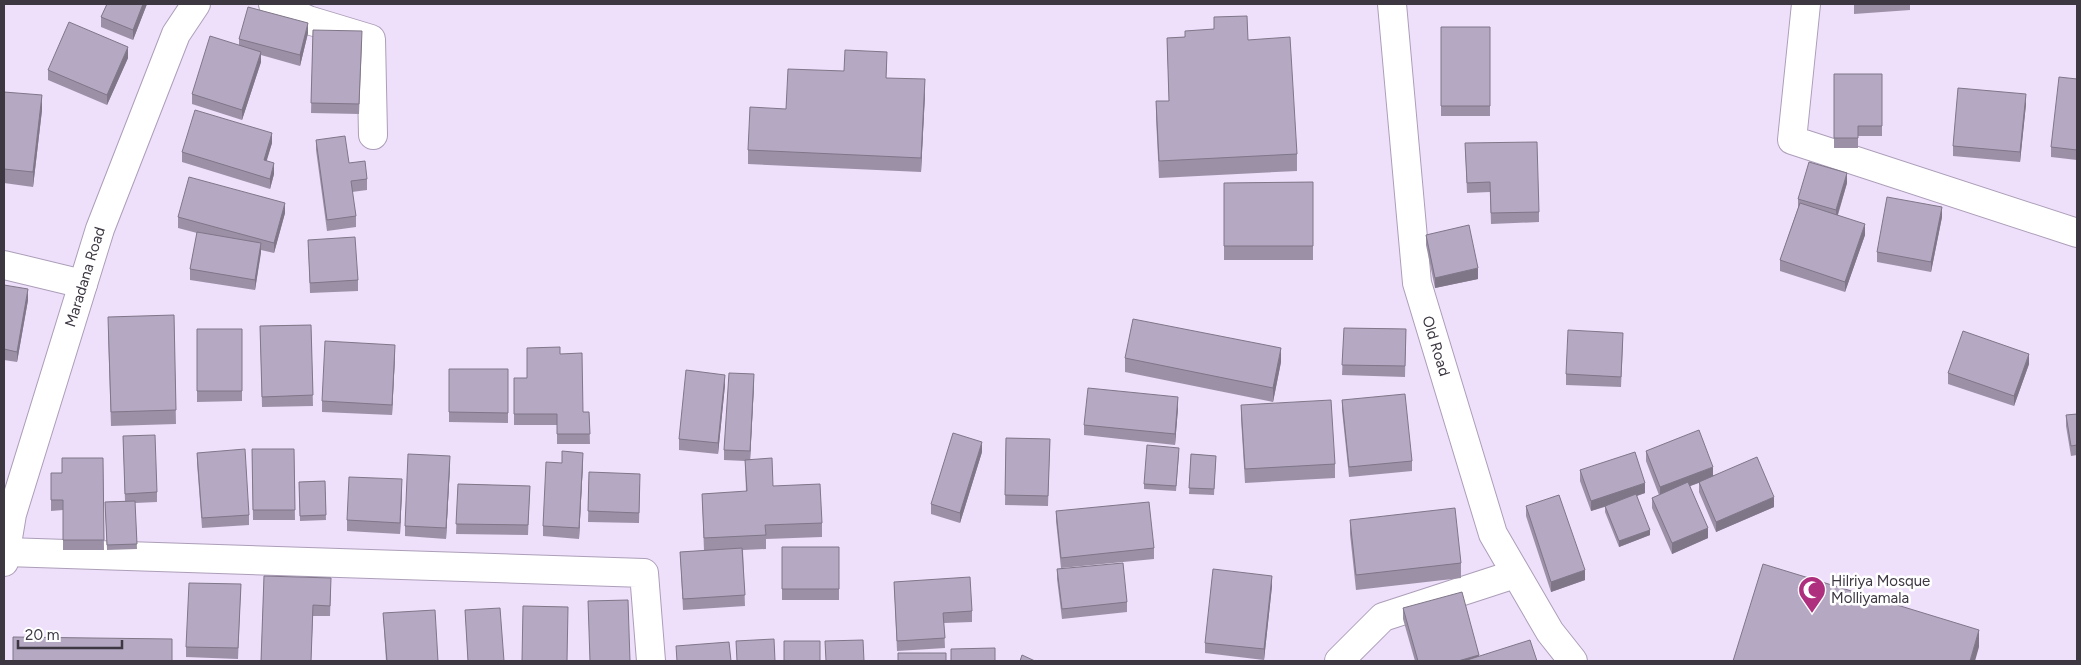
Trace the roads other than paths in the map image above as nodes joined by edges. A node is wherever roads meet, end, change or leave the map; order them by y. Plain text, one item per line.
1 (196, 4) edge
2 (273, 4) edge
3 (1392, 4) edge
4 (1806, 4) edge
5 (373, 135) dead end
6 (2077, 233) edge
7 (4, 265) edge
8 (83, 284) junction
9 (5, 557) edge
10 (1515, 574) junction
11 (651, 661) edge
12 (1339, 661) edge
13 (1573, 661) edge

1 - 8 street, Maradana Road
2 - 5 street
3 - 10 street, Old Road
4 - 6 street
7 - 8 street
8 - 9 street, Maradana Road
9 - 11 street
10 - 12 street
10 - 13 street, Old Road

